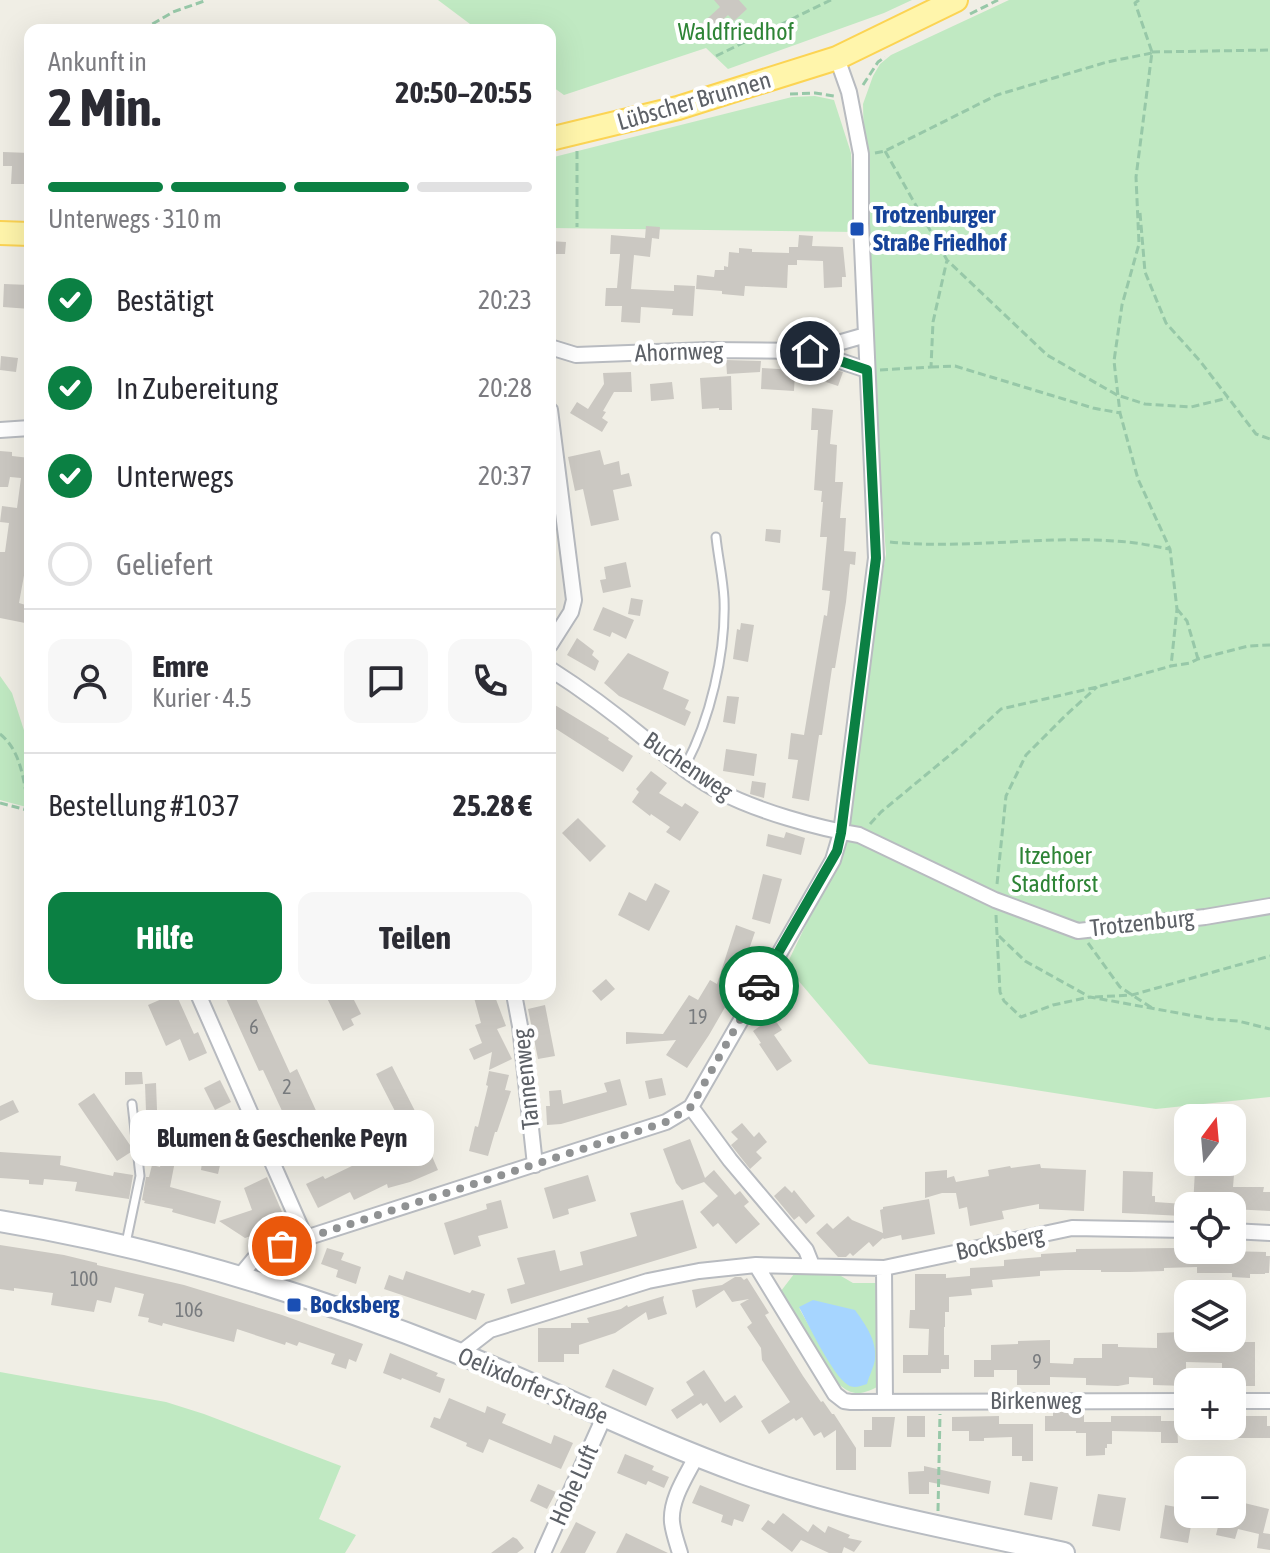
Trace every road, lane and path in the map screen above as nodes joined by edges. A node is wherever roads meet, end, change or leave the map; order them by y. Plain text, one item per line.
1 (207, 0) edge
2 (831, 0) edge
3 (998, 0) edge
4 (1139, 0) edge
5 (964, 6) edge
6 (152, 24) edge
7 (1270, 50) edge
8 (890, 52) dead end
9 (1152, 52) junction
10 (716, 56) dead end
11 (837, 58) junction
12 (865, 84) dead end
13 (577, 132) junction
14 (556, 137) edge
15 (885, 151) junction
16 (861, 154) junction
17 (1136, 177) junction
18 (577, 227) dead end
19 (0, 233) edge
20 (24, 234) edge
21 (947, 260) junction
22 (866, 335) junction
23 (556, 349) edge
24 (810, 351) junction
25 (931, 367) junction
26 (867, 370) junction
27 (1117, 395) junction
28 (1228, 398) junction
29 (1120, 413) junction
30 (24, 428) edge
31 (0, 430) edge
32 (1270, 439) edge
33 (556, 458) edge
34 (716, 537) dead end
35 (875, 541) junction
36 (1170, 549) junction
37 (1177, 609) junction
38 (556, 636) edge
39 (1270, 645) edge
40 (1198, 659) junction
41 (1171, 666) junction
42 (556, 673) edge
43 (1097, 687) junction
44 (0, 734) edge
45 (684, 768) junction
46 (24, 788) edge
47 (0, 803) edge
48 (24, 810) edge
49 (841, 833) junction
50 (859, 835) junction
51 (995, 900) junction
52 (1270, 906) edge
53 (1078, 931) junction
54 (999, 936) junction
55 (1270, 956) edge
56 (1132, 995) junction
57 (1090, 997) junction
58 (201, 1000) edge
59 (515, 1000) edge
60 (1155, 1010) junction
61 (1270, 1029) edge
62 (132, 1104) dead end
63 (691, 1107) junction
64 (535, 1165) junction
65 (0, 1221) edge
66 (1174, 1230) edge
67 (1246, 1232) edge
68 (1270, 1233) edge
69 (306, 1239) junction
70 (125, 1246) junction
71 (756, 1265) junction
72 (812, 1265) junction
73 (884, 1268) junction
74 (240, 1276) junction
75 (459, 1354) junction
76 (940, 1401) junction
77 (1174, 1401) edge
78 (1246, 1401) edge
79 (1270, 1401) edge
80 (885, 1402) junction
81 (604, 1417) junction
82 (697, 1455) junction
83 (938, 1526) junction
84 (1002, 1546) edge
85 (543, 1553) edge
86 (680, 1553) edge
87 (1064, 1553) edge

1 - 6 path
2 - 10 path
3 - 5 path
4 - 9 path
5 - 11 main road, Lübscher Brunnen
7 - 9 path
8 - 12 path
9 - 15 path
9 - 17 path
11 - 13 main road, Lübscher Brunnen
11 - 16 street
13 - 14 main road, Lübscher Brunnen
13 - 18 path
15 - 16 path
15 - 21 path
16 - 22 street
17 - 27 path
17 - 28 path
19 - 20 main road
21 - 25 path
21 - 27 path
22 - 24 street, Ahornweg
22 - 26 street
23 - 24 street, Ahornweg
24 - 26 street, Ahornweg
25 - 26 path
25 - 29 path
26 - 35 street
27 - 28 path
27 - 29 path
28 - 32 path
29 - 36 path
30 - 31 street
33 - 38 street
34 - 45 lane
35 - 36 path
35 - 49 street
36 - 37 path
37 - 40 path
37 - 41 path
39 - 40 path
40 - 41 path
41 - 43 path
42 - 45 street, Buchenweg
43 - 50 path
43 - 51 path
44 - 46 path
45 - 49 street, Buchenweg
47 - 48 path
49 - 50 street, Trotzenburg
49 - 63 street
50 - 51 street, Trotzenburg
51 - 53 street, Trotzenburg
51 - 54 path
52 - 53 street, Trotzenburg
53 - 56 path
54 - 57 path
54 - 57 path
55 - 56 path
56 - 57 path
56 - 60 path
57 - 60 path
58 - 69 street
59 - 64 street, Tannenweg
60 - 61 path
62 - 70 lane
63 - 64 street
63 - 72 street
64 - 69 street
65 - 70 street, Oelixdorfer Straße
66 - 73 street, Bocksberg
67 - 68 street
69 - 74 street
70 - 74 street, Oelixdorfer Straße
71 - 72 street, Bocksberg
71 - 75 street, Bocksberg
71 - 80 street, Birkenweg
72 - 73 street, Bocksberg
73 - 80 street
74 - 75 street, Oelixdorfer Straße
75 - 81 street, Oelixdorfer Straße
76 - 77 street, Birkenweg
76 - 80 street, Birkenweg
76 - 83 path
78 - 79 street
81 - 82 street, Oelixdorfer Straße
81 - 85 street, Hohe Luft
82 - 83 street, Oelixdorfer Straße
82 - 86 street
83 - 84 street, Oelixdorfer Straße
84 - 87 street, Oelixdorfer Straße

